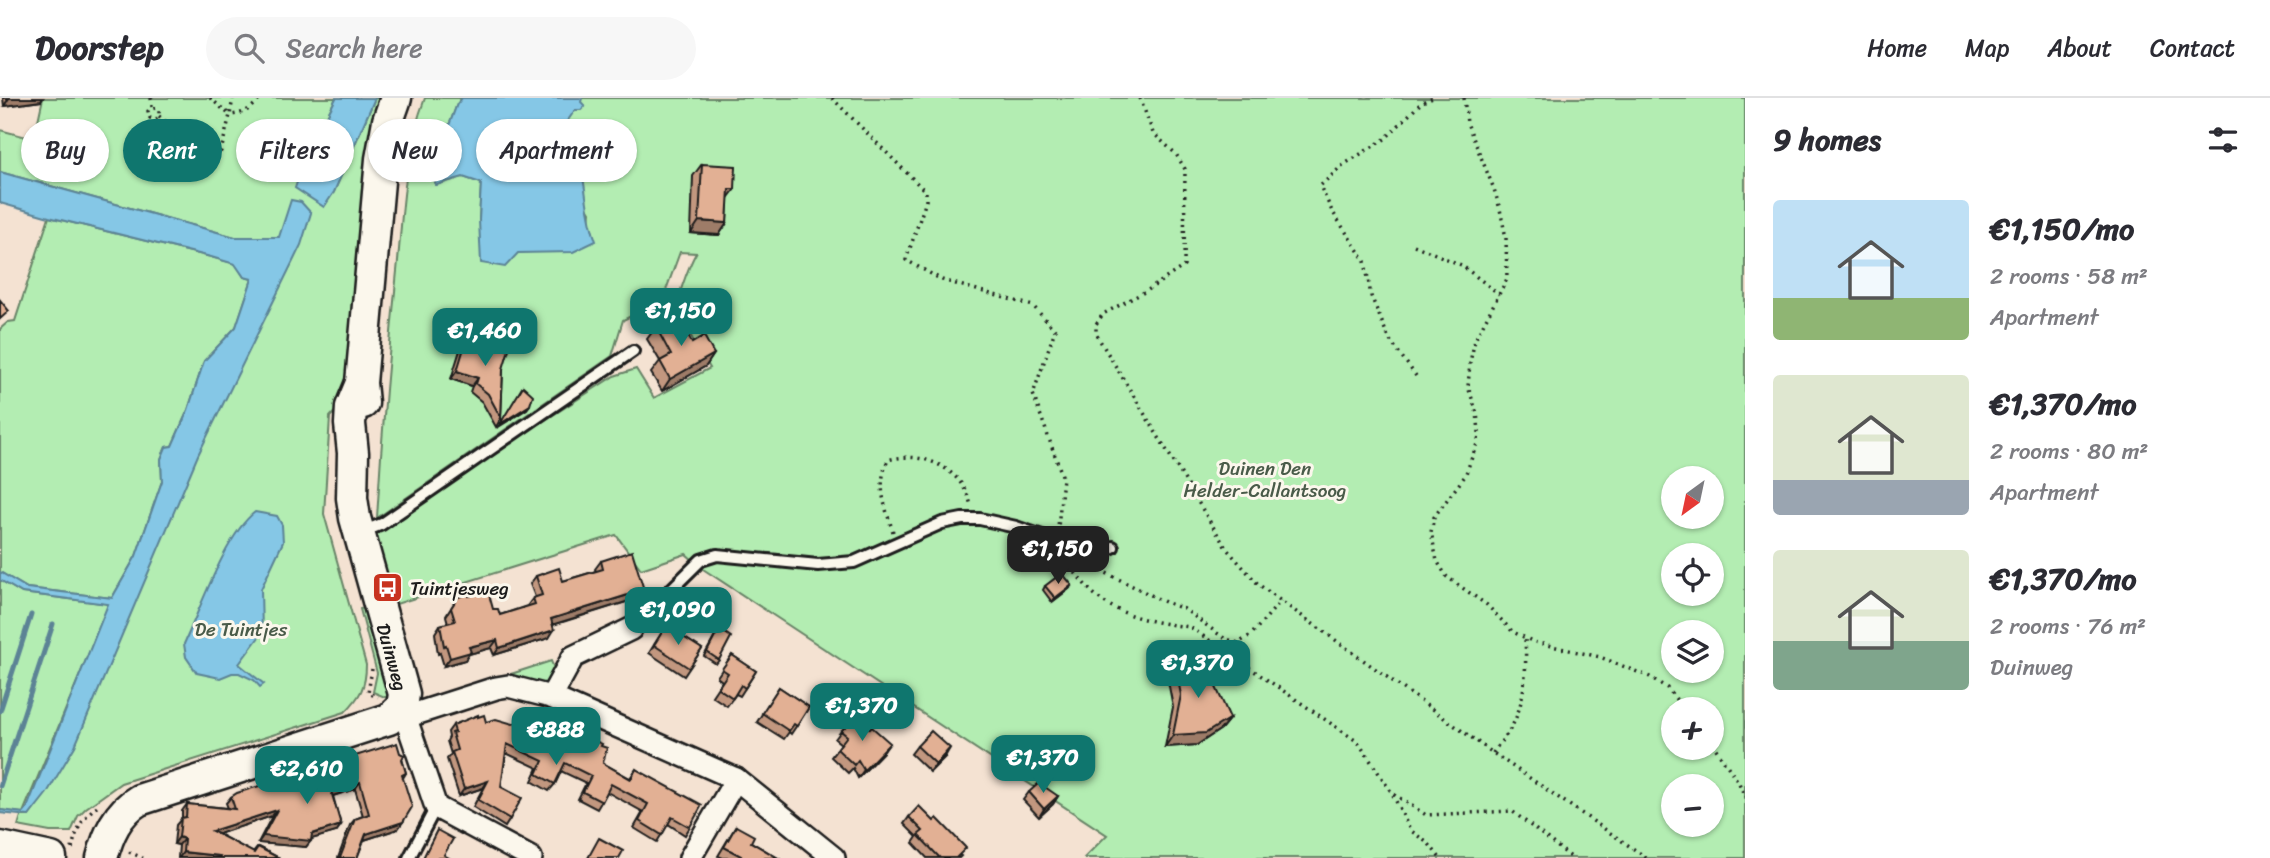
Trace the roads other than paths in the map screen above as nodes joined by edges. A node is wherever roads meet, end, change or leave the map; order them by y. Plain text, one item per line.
1 (396, 98) edge
2 (633, 351) dead end
3 (358, 534) junction
4 (1112, 547) dead end
5 (631, 629) joint
6 (551, 697) junction
7 (402, 707) junction
8 (736, 779) junction
9 (436, 807) junction
10 (0, 847) edge
11 (116, 855) edge
12 (831, 857) edge
13 (51, 858) edge
14 (409, 858) edge
15 (531, 858) edge
16 (690, 858) edge

1 - 3 street, Duinweg
2 - 3 lane
3 - 7 street, Duinweg
4 - 5 lane
5 - 6 street
6 - 7 street, Duinweg
6 - 8 street, Duinweg
7 - 9 street
7 - 11 street
8 - 12 street, Duinweg
8 - 16 street
9 - 14 lane
9 - 15 street
10 - 13 street

